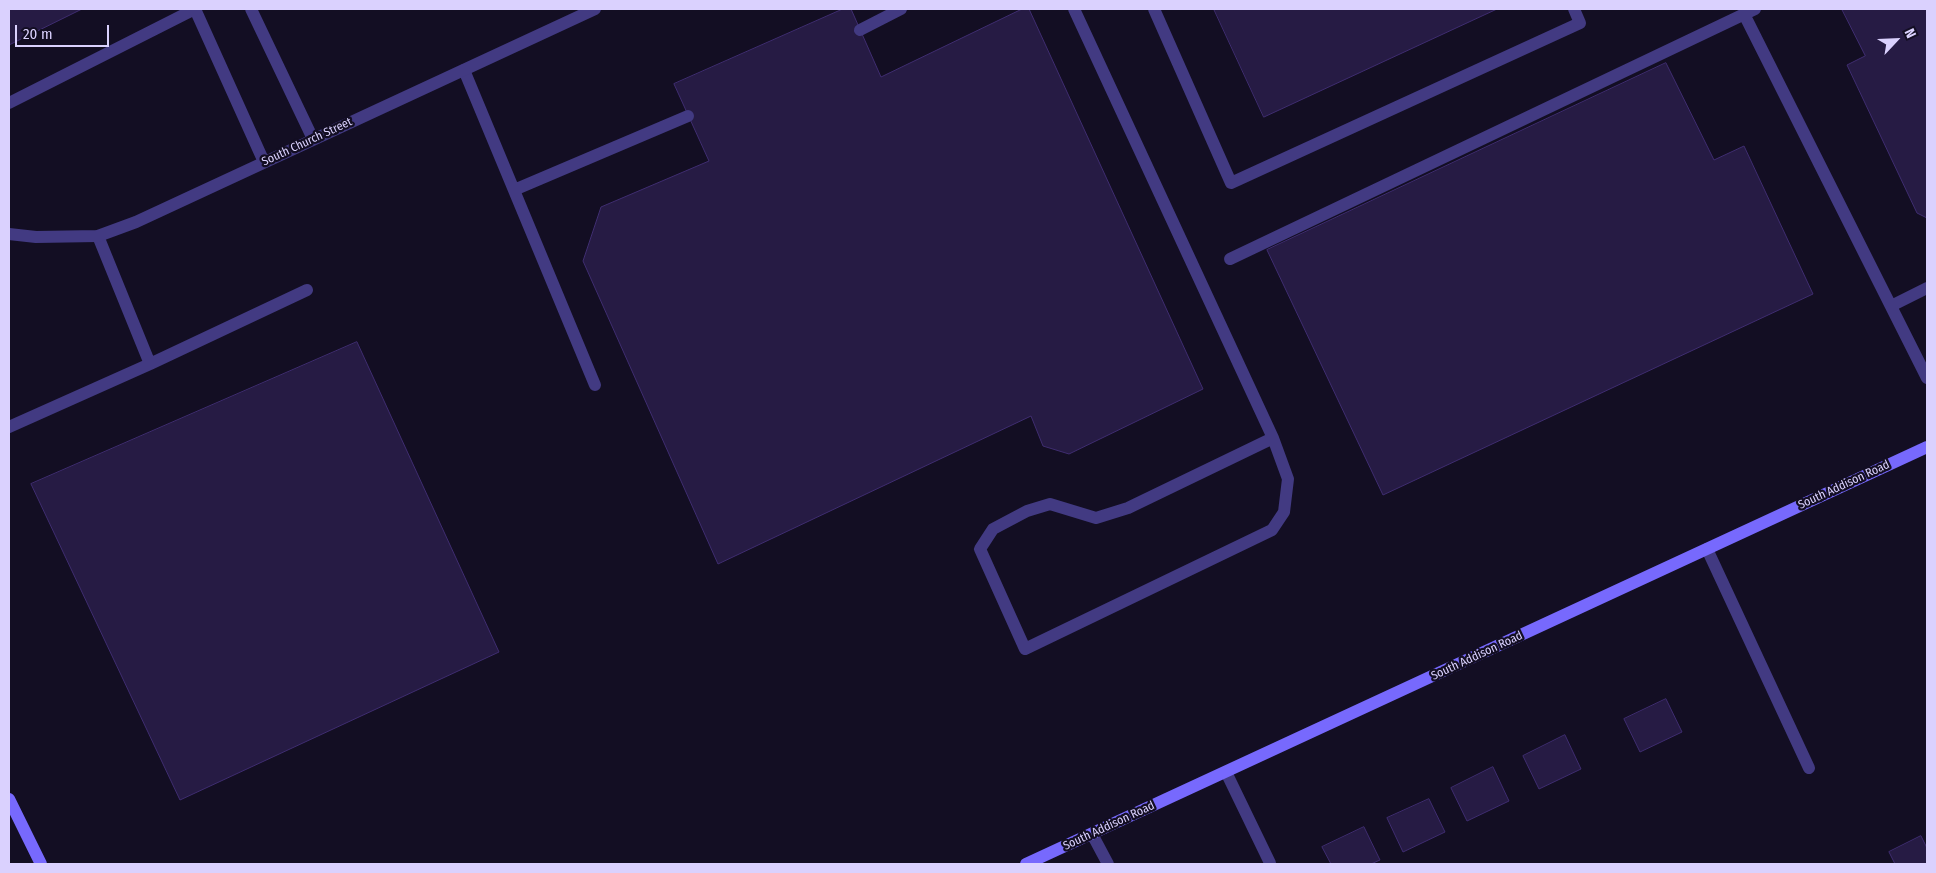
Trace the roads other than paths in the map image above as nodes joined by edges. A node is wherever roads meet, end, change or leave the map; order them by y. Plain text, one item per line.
1 (251, 9) edge
2 (595, 9) edge
3 (901, 9) edge
4 (1074, 9) edge
5 (1154, 9) edge
6 (1574, 9) edge
7 (1749, 11) edge
8 (860, 30) dead end
9 (464, 70) junction
10 (9, 103) edge
11 (688, 116) dead end
12 (313, 139) junction
13 (264, 162) junction
14 (514, 190) junction
15 (9, 234) edge
16 (98, 236) junction
17 (1230, 259) dead end
18 (1927, 288) edge
19 (307, 290) dead end
20 (1891, 306) junction
21 (150, 364) junction
22 (1927, 378) edge
23 (595, 385) dead end
24 (9, 427) edge
25 (1273, 438) junction
26 (1927, 447) edge
27 (1707, 549) junction
28 (1810, 768) dead end
29 (1226, 772) junction
30 (9, 800) edge
31 (1092, 834) junction
32 (1270, 863) dead end
33 (41, 864) edge
34 (1026, 864) edge
35 (1108, 864) edge

1 - 12 street
2 - 9 street, South Church Street
3 - 8 street
4 - 25 street
5 - 6 street
7 - 17 street
7 - 20 street
9 - 12 street, South Church Street
9 - 14 street
10 - 13 street
11 - 14 street
12 - 13 street, South Church Street
13 - 16 street, South Church Street
14 - 23 street
15 - 16 street, South Church Street
16 - 21 street
18 - 20 street
19 - 21 street
20 - 22 street
21 - 24 street
25 - 25 street
26 - 27 street, South Addison Road
27 - 28 street
27 - 29 street, South Addison Road
29 - 31 street, South Addison Road
29 - 32 street
30 - 33 street
31 - 34 street, South Addison Road
31 - 35 street

